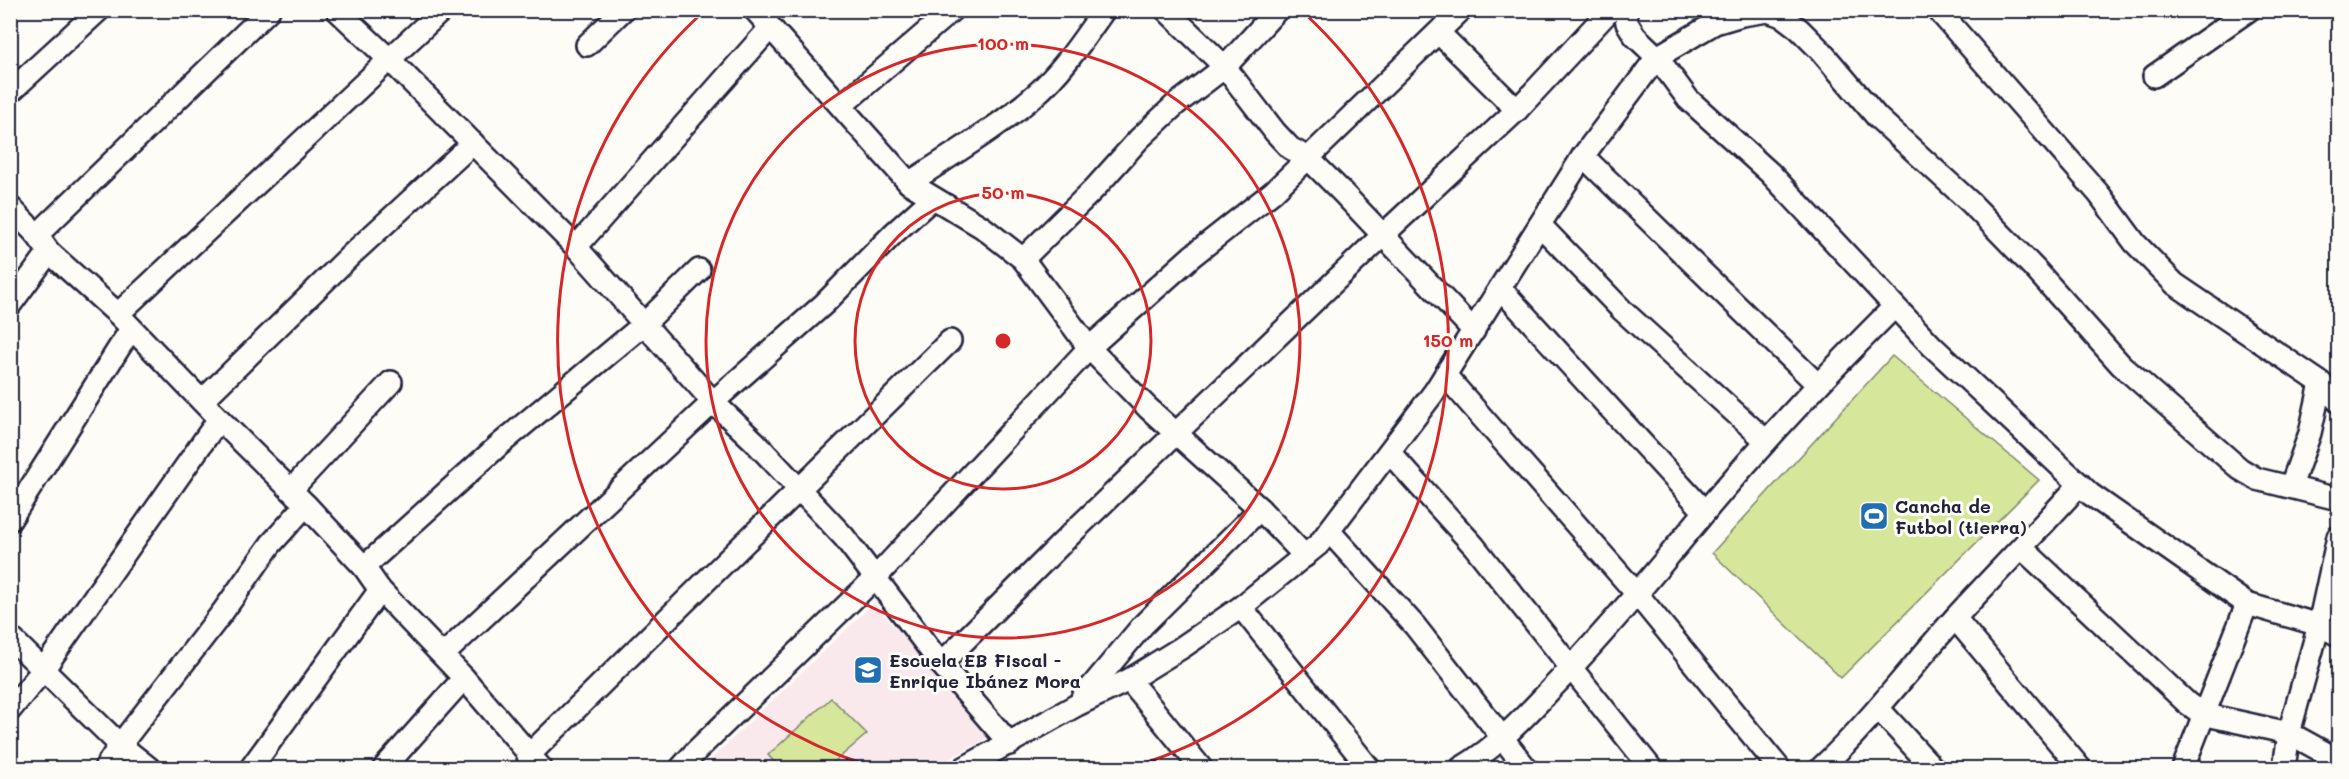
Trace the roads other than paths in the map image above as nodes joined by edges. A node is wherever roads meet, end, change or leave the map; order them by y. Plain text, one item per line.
1 (99, 10) edge
2 (269, 10) edge
3 (337, 10) edge
4 (442, 10) edge
5 (623, 10) edge
6 (755, 10) edge
7 (952, 10) edge
8 (1104, 10) edge
9 (1166, 10) edge
10 (1277, 10) edge
11 (1461, 10) edge
12 (1610, 10) edge
13 (1625, 10) edge
14 (1938, 10) edge
15 (2249, 10) edge
16 (1785, 13) edge
17 (1715, 17) edge
18 (770, 28) junction
19 (1439, 33) junction
20 (587, 45) dead end
21 (1657, 57) junction
22 (391, 61) junction
23 (1225, 67) junction
24 (2154, 76) dead end
25 (10, 92) edge
26 (841, 106) junction
27 (1517, 110) junction
28 (473, 143) junction
29 (1583, 156) junction
30 (1308, 158) junction
31 (909, 183) junction
32 (933, 198) junction
33 (10, 207) edge
34 (1540, 225) junction
35 (1383, 235) junction
36 (43, 243) junction
37 (576, 247) junction
38 (1023, 259) junction
39 (699, 270) dead end
40 (1500, 288) junction
41 (10, 305) edge
42 (1894, 306) junction
43 (125, 321) junction
44 (643, 325) junction
45 (1474, 331) junction
46 (950, 341) dead end
47 (1089, 348) junction
48 (1446, 375) junction
49 (391, 382) dead end
50 (2321, 382) junction
51 (1817, 384) junction
52 (202, 401) junction
53 (2338, 401) edge
54 (713, 402) junction
55 (219, 419) junction
56 (1177, 434) junction
57 (1765, 440) junction
58 (1389, 452) junction
59 (2080, 484) junction
60 (2291, 486) junction
61 (800, 489) junction
62 (299, 498) junction
63 (2338, 499) edge
64 (1260, 509) junction
65 (1705, 512) junction
66 (10, 520) edge
67 (1329, 531) junction
68 (2338, 537) edge
69 (2023, 549) junction
70 (1305, 556) junction
71 (364, 567) junction
72 (876, 577) junction
73 (380, 590) junction
74 (1637, 594) junction
75 (2247, 604) junction
76 (1241, 607) junction
77 (1955, 618) junction
78 (2319, 625) junction
79 (2338, 635) edge
80 (10, 637) edge
81 (443, 655) junction
82 (941, 664) junction
83 (1571, 668) junction
84 (43, 670) junction
85 (464, 678) junction
86 (1128, 680) junction
87 (1077, 705) junction
88 (1878, 708) junction
89 (10, 710) edge
90 (2202, 714) junction
91 (2289, 733) junction
92 (1503, 739) junction
93 (120, 744) junction
94 (1010, 744) junction
95 (2338, 760) edge
96 (536, 765) edge
97 (971, 767) edge
98 (105, 768) edge
99 (149, 768) edge
100 (252, 768) edge
101 (384, 768) edge
102 (681, 768) edge
103 (1201, 768) edge
104 (1369, 768) edge
105 (1461, 768) edge
106 (1526, 768) edge
107 (1651, 768) edge
108 (1779, 768) edge
109 (1821, 768) edge
110 (1934, 768) edge
111 (2080, 768) edge
112 (2182, 768) edge
113 (2284, 768) edge

1 - 25 street
2 - 36 street
3 - 22 street
4 - 22 street
5 - 20 street
6 - 18 street
7 - 26 street
8 - 31 street
9 - 23 street
10 - 23 street
11 - 19 street
12 - 27 street
13 - 21 street
14 - 50 street
15 - 24 street
16 - 17 street
16 - 60 street
17 - 21 street
18 - 26 street
18 - 37 street
19 - 27 street
19 - 30 street
21 - 29 street
21 - 42 street
22 - 28 street
22 - 43 street
23 - 30 street
23 - 38 street
26 - 31 street
27 - 35 street
28 - 37 street
28 - 52 street
29 - 34 street
29 - 51 street
30 - 35 street
30 - 47 street
31 - 32 street
32 - 38 street
32 - 54 street
33 - 36 street
34 - 40 street
34 - 57 street
35 - 45 street
35 - 56 street
36 - 41 street
36 - 43 street
37 - 44 street
38 - 47 street
39 - 44 street
40 - 45 street
40 - 65 street
42 - 51 street
42 - 59 street
43 - 52 street
43 - 66 street
44 - 54 street
44 - 71 street
45 - 48 street
46 - 61 street
47 - 56 street
47 - 72 street
48 - 58 street
48 - 74 street
49 - 62 street
50 - 53 street
50 - 60 street
51 - 57 street
52 - 55 street
54 - 61 street
54 - 81 street
55 - 62 street
55 - 84 street
56 - 64 street
56 - 82 street
57 - 65 street
58 - 67 street
58 - 83 street
59 - 69 street
59 - 75 street
60 - 63 street
61 - 72 street
61 - 96 street
62 - 71 street
62 - 93 street
64 - 70 street
64 - 87 street
65 - 74 street
67 - 70 street
67 - 92 street
68 - 78 street
69 - 77 street
69 - 90 street
70 - 76 street
71 - 73 street
72 - 82 street
72 - 102 street
73 - 81 street
73 - 100 street
74 - 83 street
74 - 108 street
75 - 78 street
75 - 90 street
76 - 86 street
76 - 104 street
77 - 88 street
77 - 111 street
78 - 79 street
78 - 91 street
80 - 84 street
81 - 85 street
82 - 94 street
83 - 92 street
83 - 107 street
84 - 89 street
84 - 93 street
85 - 96 street
85 - 101 street
86 - 87 street
86 - 103 street
87 - 94 street
88 - 109 street
88 - 110 street
90 - 91 street
90 - 112 street
91 - 95 street
91 - 113 street
92 - 105 street
92 - 106 street
93 - 98 street
93 - 99 street
94 - 97 street

